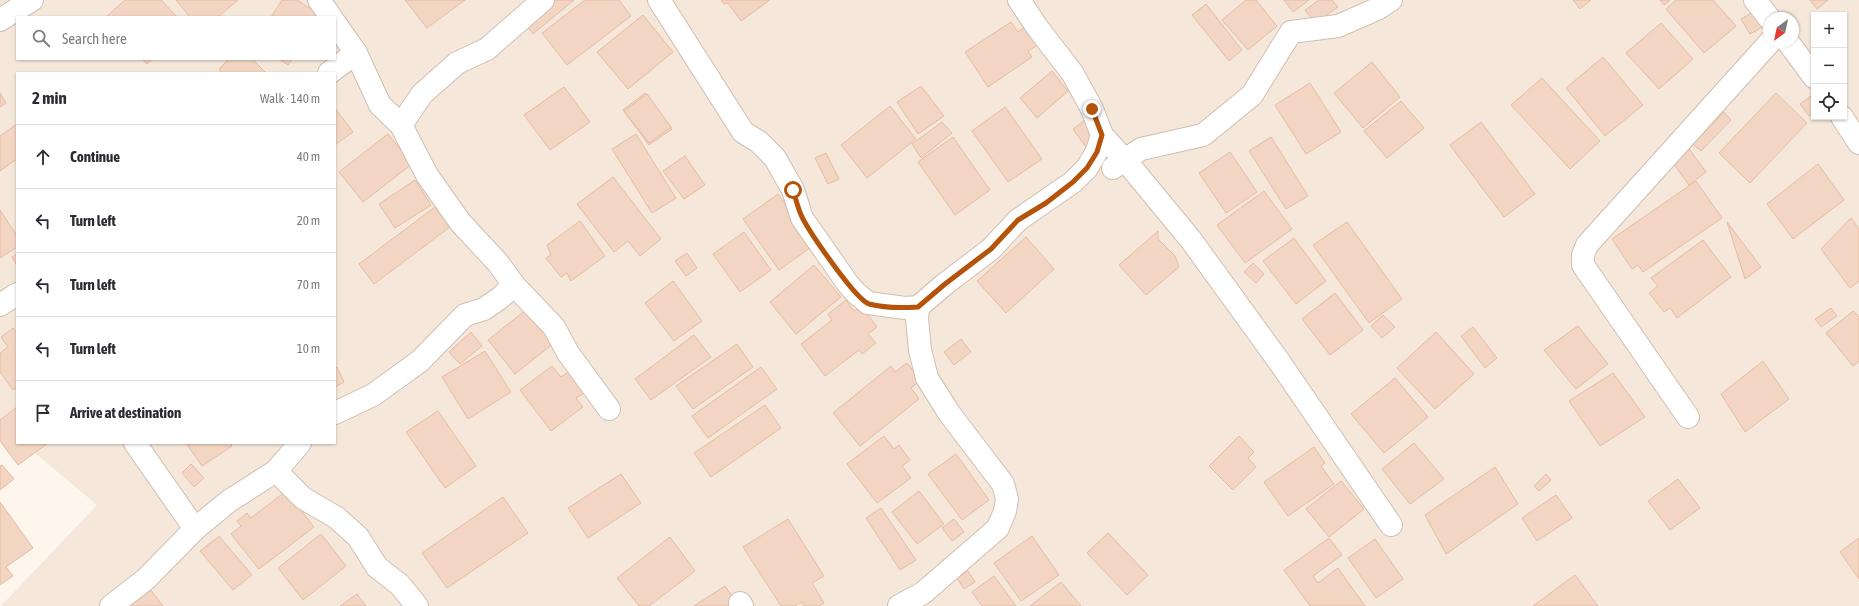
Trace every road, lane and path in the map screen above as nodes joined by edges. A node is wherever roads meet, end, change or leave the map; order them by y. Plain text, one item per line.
1 (32, 0) edge
2 (319, 0) edge
3 (543, 0) edge
4 (660, 0) edge
5 (1019, 0) edge
6 (1391, 0) edge
7 (1755, 0) edge
8 (1764, 12) edge
9 (329, 16) edge
10 (0, 20) edge
11 (336, 25) edge
12 (1765, 48) edge
13 (1792, 48) edge
14 (356, 54) junction
15 (330, 72) edge
16 (1811, 73) edge
17 (1844, 120) edge
18 (401, 125) junction
19 (1102, 135) junction
20 (1859, 143) edge
21 (1112, 169) dead end
22 (514, 285) junction
23 (16, 295) edge
24 (0, 305) edge
25 (918, 307) junction
26 (609, 409) dead end
27 (336, 413) edge
28 (1688, 417) dead end
29 (136, 444) edge
30 (299, 444) edge
31 (276, 471) junction
32 (1391, 525) dead end
33 (195, 529) junction
34 (112, 606) edge
35 (417, 606) edge
36 (899, 606) edge

1 - 10 street
2 - 9 street
3 - 18 street
4 - 25 street
5 - 19 street
6 - 21 street
7 - 8 street
11 - 14 street
12 - 28 street
13 - 16 street
14 - 15 street
14 - 18 street
17 - 20 street
18 - 22 street
19 - 25 street
19 - 32 street
22 - 26 street
22 - 27 street
23 - 24 street
25 - 36 street
29 - 33 street
30 - 31 street
31 - 33 street
31 - 35 street
33 - 34 street

